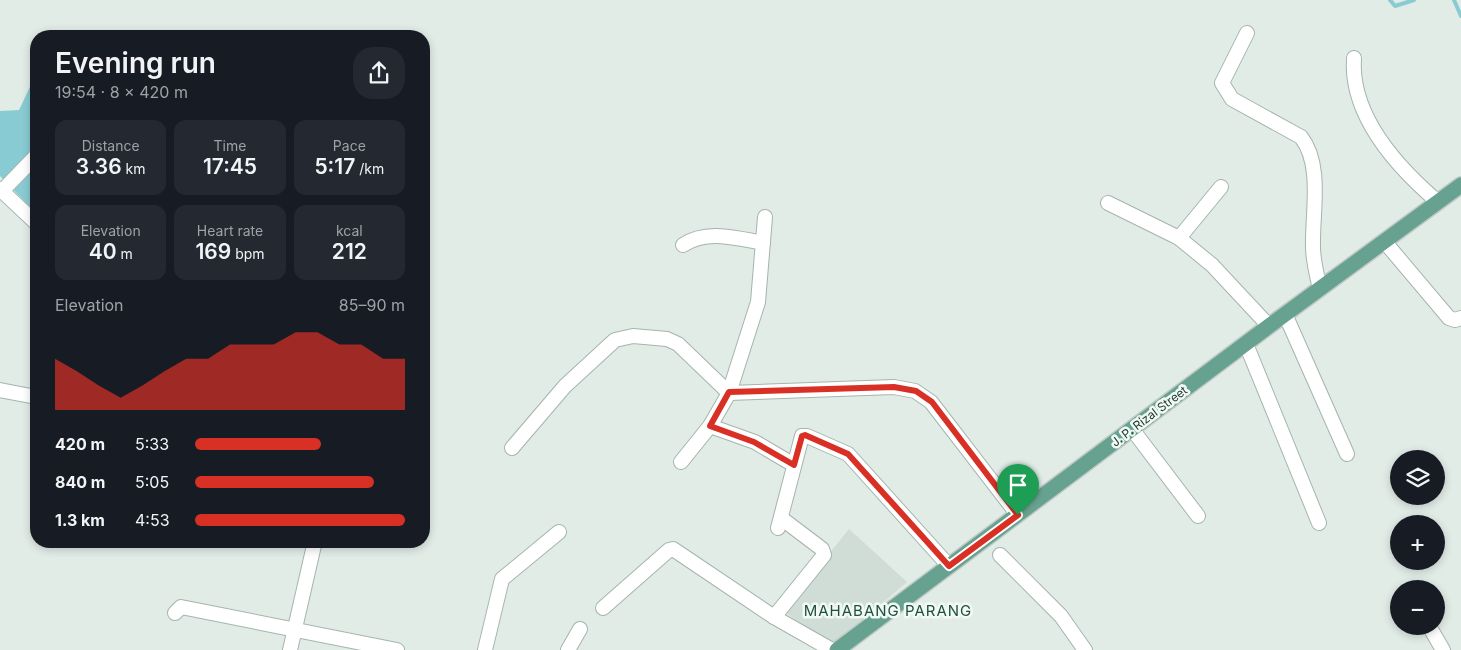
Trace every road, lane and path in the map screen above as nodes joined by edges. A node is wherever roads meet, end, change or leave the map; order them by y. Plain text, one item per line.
1 (1247, 33) dead end
2 (1354, 58) dead end
3 (30, 162) edge
4 (1461, 185) edge
5 (1221, 187) dead end
6 (1, 190) edge
7 (1438, 202) junction
8 (1108, 203) dead end
9 (30, 217) edge
10 (764, 217) dead end
11 (1179, 238) junction
12 (1384, 241) junction
13 (763, 243) junction
14 (683, 245) dead end
15 (1320, 289) junction
16 (1285, 314) junction
17 (1461, 318) edge
18 (1268, 326) junction
19 (1246, 344) junction
20 (0, 390) edge
21 (729, 392) junction
22 (30, 396) edge
23 (710, 426) junction
24 (1132, 429) junction
25 (512, 448) dead end
26 (1347, 454) dead end
27 (682, 462) dead end
28 (794, 465) junction
29 (1018, 515) junction
30 (1198, 516) dead end
31 (1319, 523) dead end
32 (559, 532) dead end
33 (313, 548) edge
34 (1000, 555) dead end
35 (949, 566) junction
36 (603, 608) dead end
37 (175, 613) dead end
38 (774, 617) junction
39 (295, 629) junction
40 (580, 629) dead end
41 (1434, 635) edge
42 (290, 650) edge
43 (397, 650) edge
44 (485, 650) edge
45 (568, 650) edge
46 (832, 650) edge
47 (837, 650) edge
48 (1085, 650) edge
49 (1443, 650) edge

1 - 15 street
2 - 7 street
3 - 6 street
4 - 7 main road, J. P. Rizal Street
5 - 11 street
6 - 9 street
7 - 12 main road, J. P. Rizal Street
8 - 11 street
10 - 13 street
11 - 18 street
12 - 15 main road, J. P. Rizal Street
12 - 17 street
13 - 14 street
13 - 21 street
15 - 16 main road, J. P. Rizal Street
16 - 18 main road, J. P. Rizal Street
16 - 26 street
18 - 19 main road, J. P. Rizal Street
19 - 24 main road, J. P. Rizal Street
19 - 31 street
20 - 22 street
21 - 23 street
21 - 25 street
21 - 29 street
23 - 27 street
23 - 28 street
24 - 29 main road, J. P. Rizal Street
24 - 30 street
28 - 35 street
28 - 38 street
29 - 35 main road, J. P. Rizal Street
32 - 44 street
33 - 39 street
34 - 48 street
35 - 47 main road, J. P. Rizal Street
36 - 38 street
37 - 39 street
38 - 46 street
39 - 42 street
39 - 43 street
40 - 45 street
41 - 49 street

